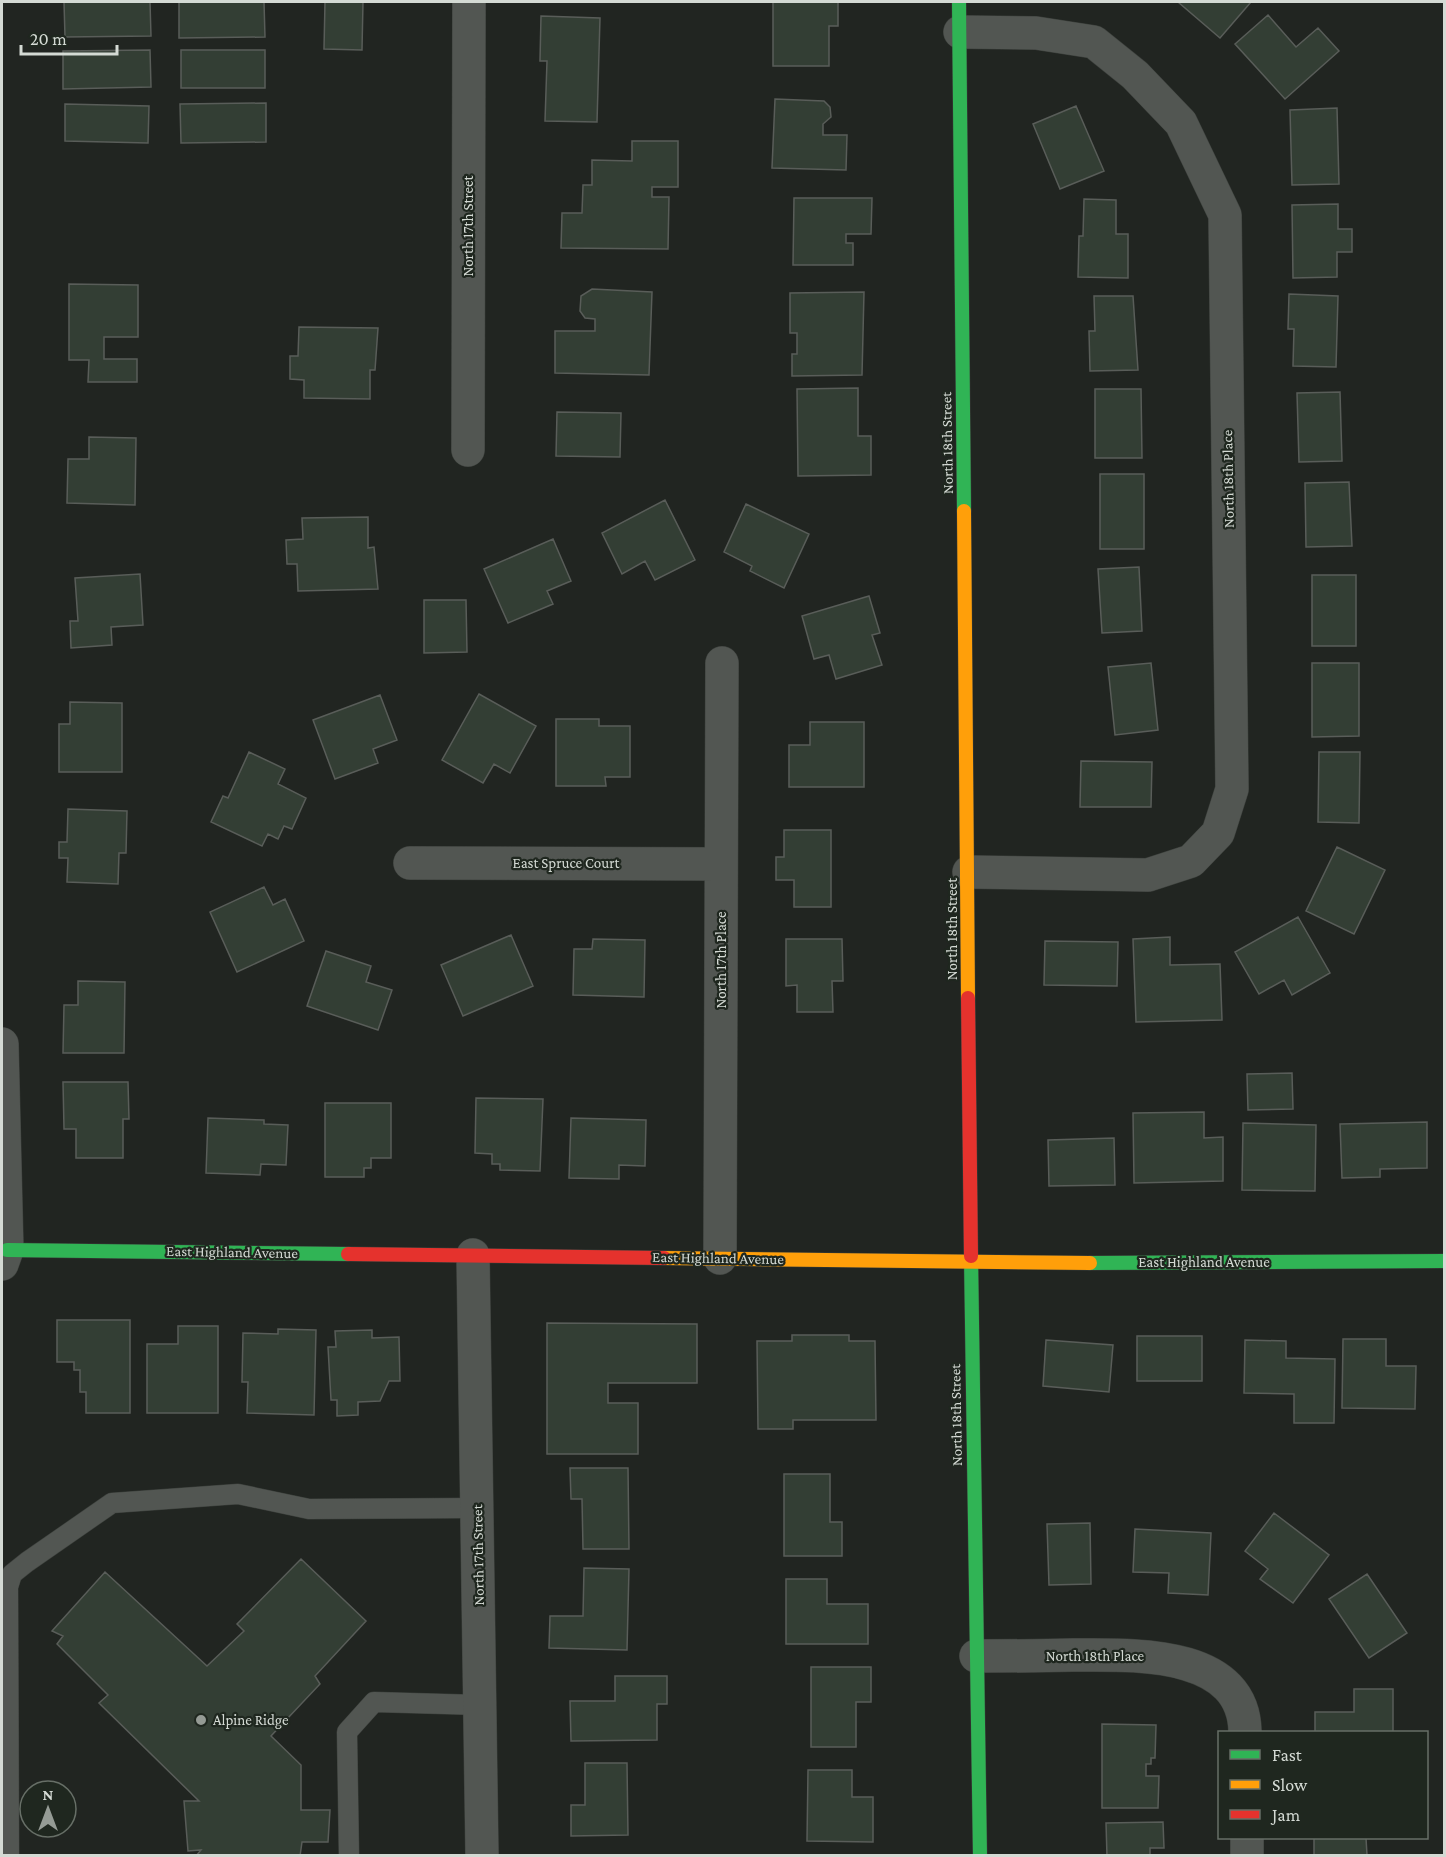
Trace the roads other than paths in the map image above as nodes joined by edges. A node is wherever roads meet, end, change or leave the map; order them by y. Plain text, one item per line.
1 (469, 2) edge
2 (959, 17) edge
3 (468, 450) dead end
4 (722, 663) dead end
5 (410, 862) dead end
6 (721, 864) junction
7 (969, 872) junction
8 (2, 1044) edge
9 (473, 1255) junction
10 (4, 1257) edge
11 (720, 1258) junction
12 (971, 1261) junction
13 (1444, 1261) edge
14 (477, 1508) junction
15 (976, 1656) junction
16 (480, 1705) junction
17 (1245, 1731) edge
18 (1247, 1839) edge
19 (9, 1856) edge
20 (349, 1856) edge
21 (482, 1856) edge
22 (980, 1856) edge
23 (1247, 1856) edge

1 - 3 street, North 17th Street
2 - 7 street, North 18th Street
2 - 7 street, North 18th Place
4 - 6 street, North 17th Place
5 - 6 street, East Spruce Court
6 - 11 street, North 17th Place
7 - 12 street, North 18th Street
8 - 10 street
9 - 10 street, East Highland Avenue
9 - 11 street, East Highland Avenue
9 - 14 street, North 17th Street
11 - 12 street, East Highland Avenue
12 - 13 street, East Highland Avenue
12 - 15 street, North 18th Street
14 - 16 street, North 17th Street
14 - 19 lane
15 - 17 street, North 18th Place
15 - 22 street, North 18th Street
16 - 20 lane
16 - 21 street, North 17th Street
18 - 23 street

